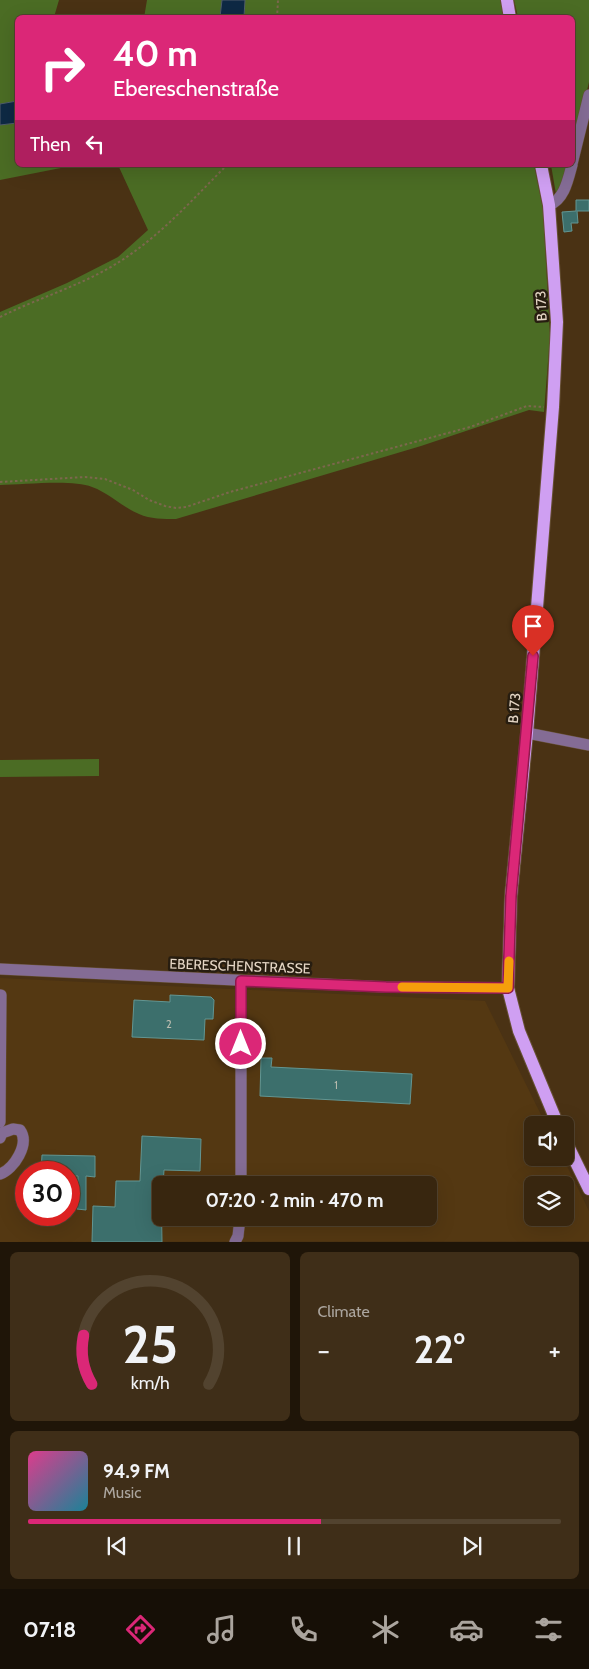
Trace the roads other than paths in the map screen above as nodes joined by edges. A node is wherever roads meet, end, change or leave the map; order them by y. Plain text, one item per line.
1 (507, 0) edge
2 (510, 15) edge
3 (589, 95) edge
4 (575, 152) edge
5 (541, 167) edge
6 (571, 167) edge
7 (548, 206) junction
8 (527, 733) junction
9 (589, 745) edge
10 (0, 969) edge
11 (241, 981) junction
12 (508, 988) junction
13 (0, 995) edge
14 (554, 1116) edge
15 (1, 1129) edge
16 (574, 1158) edge
17 (0, 1174) edge
18 (241, 1176) edge
19 (589, 1189) edge
20 (239, 1226) edge
21 (235, 1242) edge

1 - 2 main road
3 - 4 street
5 - 7 main road, B 173 / B 173
6 - 7 street
7 - 8 main road, B 173 / B 173
8 - 9 street
8 - 12 main road, B 173 / B 173
10 - 11 street, EBERESCHENSTRASSE
11 - 12 street, EBERESCHENSTRASSE
11 - 18 street
12 - 14 main road, B 173 / B 173
13 - 15 street
15 - 17 street
16 - 19 main road
20 - 21 street

